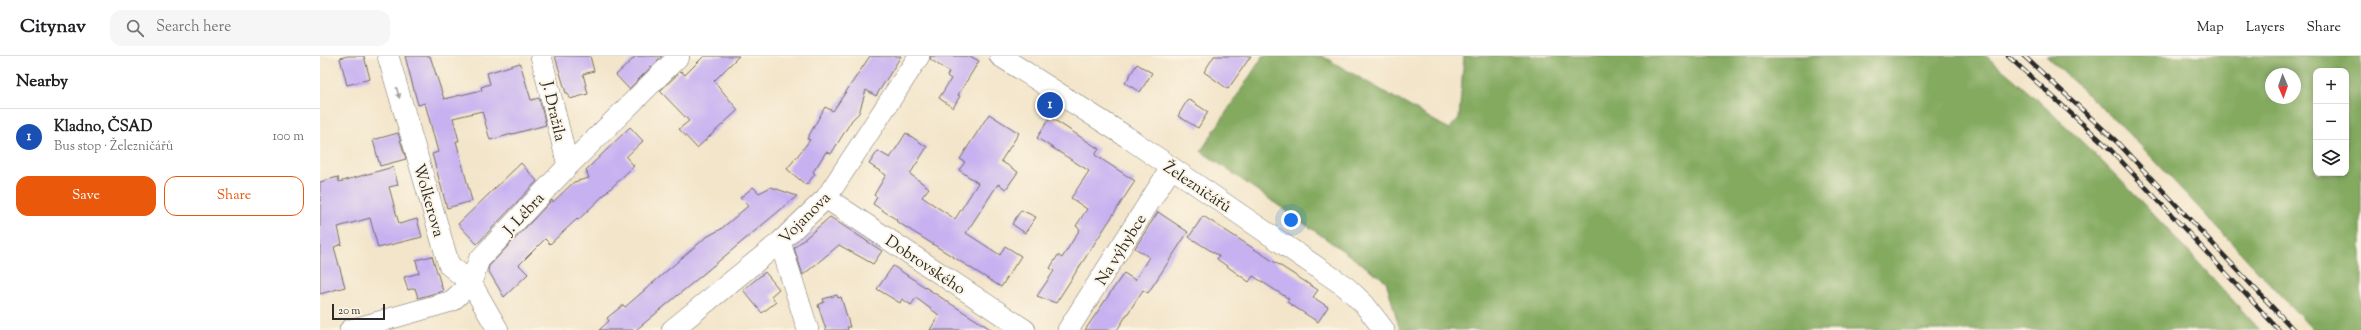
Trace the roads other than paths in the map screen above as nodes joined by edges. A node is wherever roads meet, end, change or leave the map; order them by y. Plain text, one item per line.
1 (388, 56) edge
2 (542, 56) edge
3 (679, 56) edge
4 (919, 56) edge
5 (1000, 56) edge
6 (568, 166) junction
7 (1171, 168) junction
8 (826, 198) junction
9 (780, 242) junction
10 (470, 283) junction
11 (350, 330) edge
12 (498, 330) edge
13 (672, 330) edge
14 (808, 330) edge
15 (1025, 330) edge
16 (1068, 330) edge
17 (1384, 330) edge

1 -> 10 street, Wolkerova
2 - 6 street, J. Dražila
3 - 6 street, J. Lébra
4 - 8 street, Vojanova
5 - 7 street, Železničářů
6 - 10 street, J. Lébra
7 - 16 street, Na výhybce
7 - 17 street, Železničářů
8 - 9 street, Vojanova
8 - 15 street, Dobrovského
9 - 13 street, Vojanova
9 - 14 street
10 - 11 street, J. Lébra
10 - 12 street, Wolkerova

